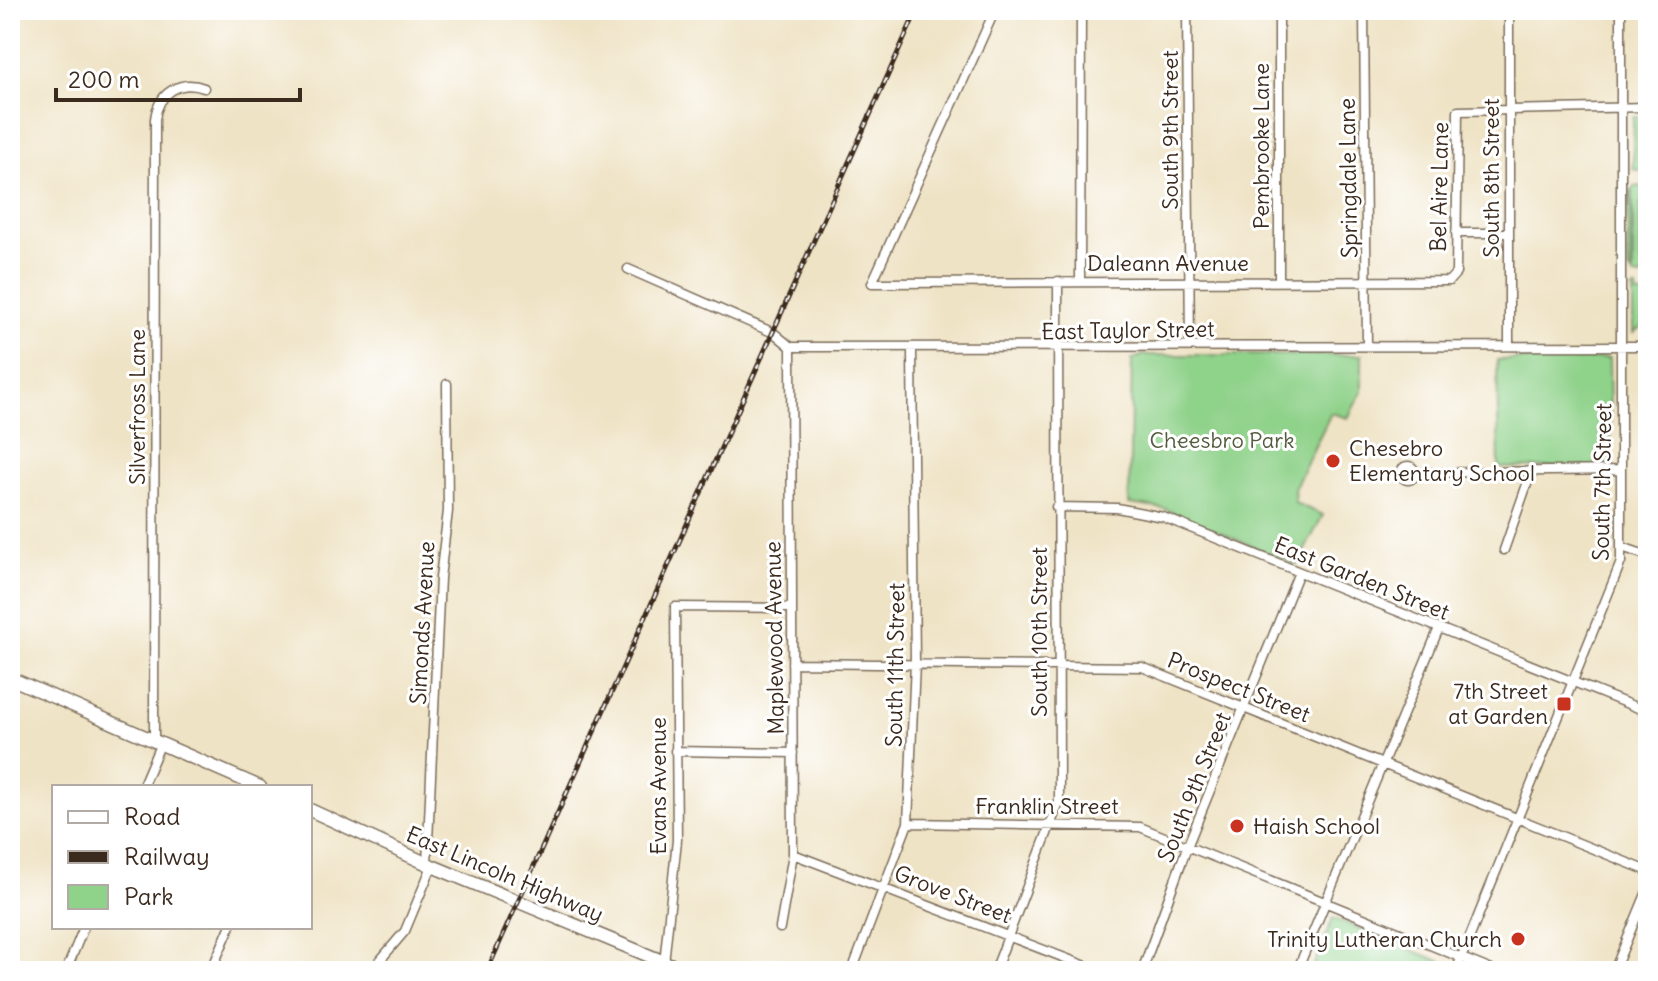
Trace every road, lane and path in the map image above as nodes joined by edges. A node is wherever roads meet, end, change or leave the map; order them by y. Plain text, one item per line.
1 (995, 10) edge
2 (1081, 10) edge
3 (1187, 10) edge
4 (1279, 10) edge
5 (1364, 10) edge
6 (1509, 10) edge
7 (1621, 10) edge
8 (204, 88) dead end
9 (1620, 107) junction
10 (1648, 107) edge
11 (1509, 109) junction
12 (1456, 233) junction
13 (1509, 233) junction
14 (628, 269) dead end
15 (1456, 269) joint
16 (1189, 280) junction
17 (1058, 281) junction
18 (1080, 281) junction
19 (1279, 281) junction
20 (1368, 281) junction
21 (1190, 346) junction
22 (1367, 346) junction
23 (1509, 346) junction
24 (1648, 346) edge
25 (791, 347) junction
26 (1622, 347) junction
27 (1058, 349) junction
28 (912, 350) junction
29 (447, 384) dead end
30 (1532, 470) junction
31 (1621, 470) junction
32 (1415, 473) dead end
33 (1056, 507) junction
34 (1622, 547) junction
35 (1504, 550) dead end
36 (1648, 556) edge
37 (1299, 572) junction
38 (791, 608) junction
39 (1439, 628) junction
40 (792, 663) junction
41 (915, 663) junction
42 (1057, 665) junction
43 (10, 678) edge
44 (1573, 681) junction
45 (1246, 709) junction
46 (1648, 712) edge
47 (157, 744) junction
48 (675, 751) junction
49 (793, 753) junction
50 (1384, 765) junction
51 (143, 785) edge
52 (255, 785) edge
53 (312, 811) edge
54 (1519, 818) junction
55 (908, 823) junction
56 (1051, 824) junction
57 (1187, 847) junction
58 (793, 854) junction
59 (430, 865) junction
60 (1648, 871) edge
61 (883, 887) junction
62 (1648, 889) edge
63 (1325, 903) junction
64 (780, 928) dead end
65 (83, 929) edge
66 (229, 929) edge
67 (1009, 935) junction
68 (1461, 958) junction
69 (664, 963) junction
70 (66, 971) edge
71 (211, 971) edge
72 (371, 971) edge
73 (686, 971) edge
74 (852, 971) edge
75 (995, 971) edge
76 (1099, 971) edge
77 (1142, 971) edge
78 (1297, 971) edge
79 (1456, 971) edge
80 (1494, 971) edge
81 (1614, 971) edge

1 - 17 street, Daleann Avenue
2 - 18 street
3 - 16 street, South 9th Street
4 - 19 street, Pembrooke Lane
5 - 20 street, Springdale Lane
6 - 11 street, South 8th Street
7 - 9 street, South 7th Street
8 - 47 street, Silverfross Lane
9 - 10 street
9 - 11 street
9 - 26 street, South 7th Street
11 - 12 street, Bel Aire Lane
11 - 13 street, South 8th Street
12 - 13 street
12 - 15 street, Bel Aire Lane
13 - 23 street, South 8th Street
14 - 25 street
15 - 20 street, Daleann Avenue
16 - 18 street, Daleann Avenue
16 - 19 street, Daleann Avenue
16 - 21 street, South 9th Street
17 - 18 street, Daleann Avenue
17 - 27 street, South 10th Street
19 - 20 street, Daleann Avenue
20 - 22 street, Springdale Lane
21 - 22 street, East Taylor Street
21 - 27 street, East Taylor Street
22 - 23 street, East Taylor Street
23 - 26 street, East Taylor Street
24 - 26 street, East Taylor Street
25 - 28 street, East Taylor Street
25 - 38 street, Maplewood Avenue
26 - 31 street, South 7th Street
27 - 28 street, East Taylor Street
27 - 33 street, South 10th Street
28 - 41 street, South 11th Street
29 - 59 street, Simonds Avenue
30 - 31 street
30 - 32 street
30 - 35 street
31 - 34 street, South 7th Street
33 - 37 street, East Garden Street
33 - 42 street, South 10th Street
34 - 36 street
34 - 44 street, South 7th Street
37 - 39 street, East Garden Street
37 - 45 street, South 9th Street
38 - 40 street, Maplewood Avenue
38 - 48 street, Evans Avenue
39 - 44 street, East Garden Street
39 - 50 street
40 - 41 street, Prospect Street
40 - 49 street, Maplewood Avenue
41 - 42 street, Prospect Street
41 - 55 street, South 11th Street
42 - 45 street, Prospect Street
42 - 56 street, South 10th Street
43 - 47 main road
44 - 46 street, East Garden Street
44 - 54 street, South 7th Street
45 - 50 street, Prospect Street
45 - 57 street, South 9th Street
47 - 51 street
47 - 52 main road
48 - 49 street
48 - 69 street, Evans Avenue
49 - 58 street, Maplewood Avenue
50 - 54 street, Prospect Street
50 - 63 street
53 - 59 main road, East Lincoln Highway
54 - 60 street, Prospect Street
54 - 68 street, South 7th Street
55 - 56 street, Franklin Street
55 - 61 street, South 11th Street
56 - 57 street, Franklin Street
56 - 67 street, South 10th Street
57 - 63 street, Franklin Street
57 - 77 street, South 9th Street
58 - 61 street, Grove Street
58 - 64 street, Maplewood Avenue
59 - 69 main road, East Lincoln Highway
59 - 72 street, Simonds Avenue
61 - 67 street, Grove Street
61 - 74 street, South 11th Street
62 - 81 street
63 - 68 street, Franklin Street
63 - 78 street
65 - 70 street
66 - 71 street
67 - 75 street, South 10th Street
67 - 76 street, Grove Street
68 - 79 street, South 7th Street
68 - 80 street, Franklin Street
69 - 73 main road, East Lincoln Highway

